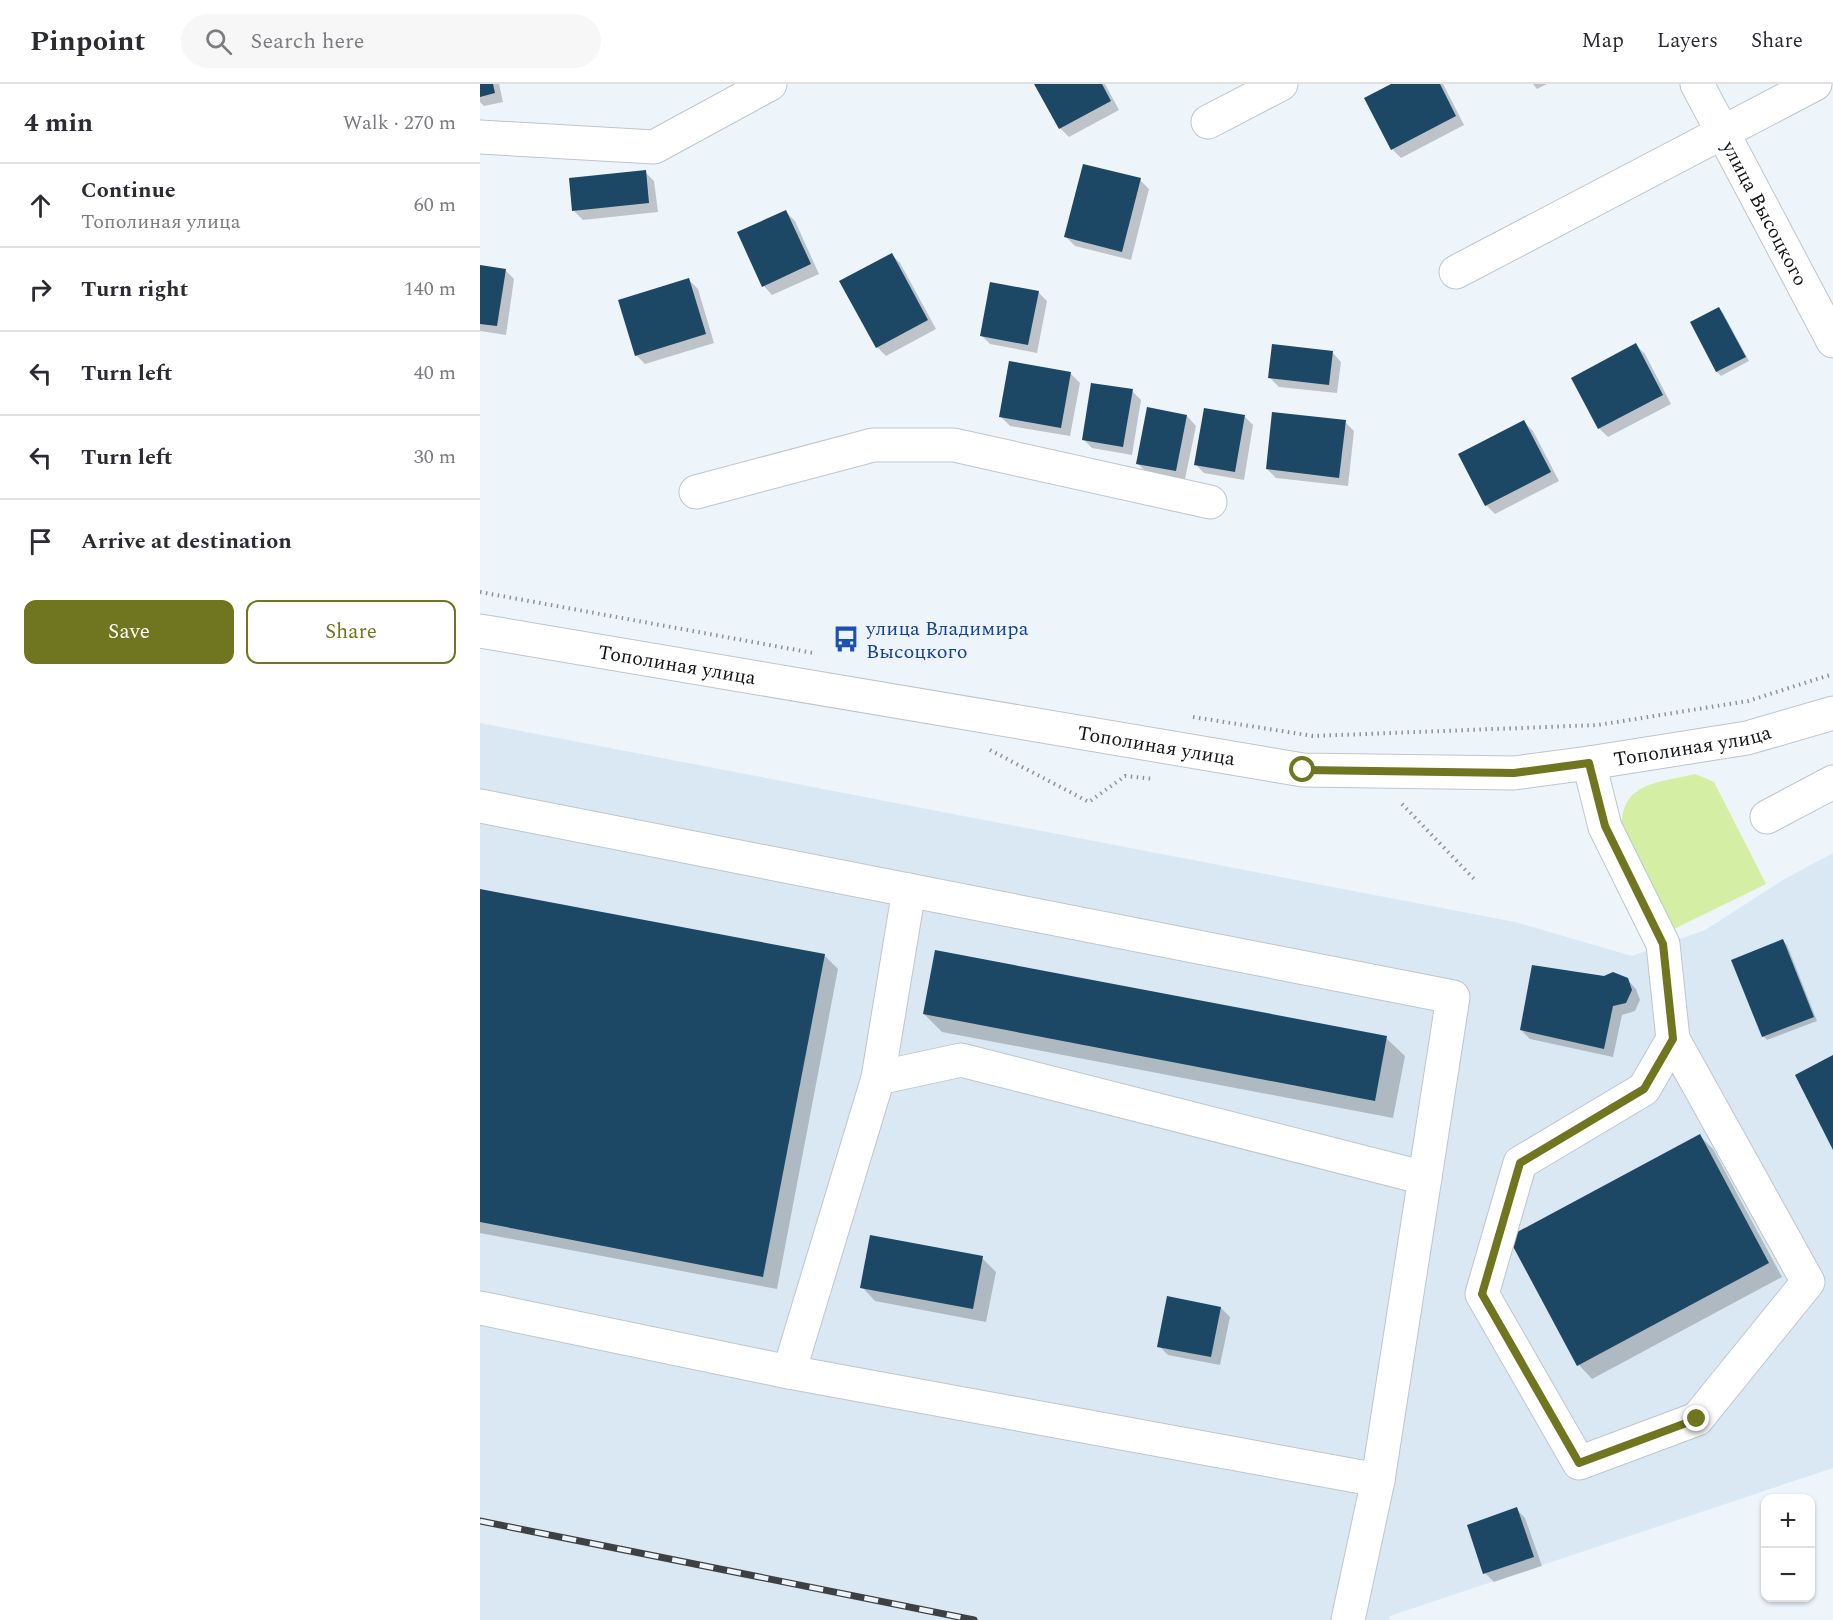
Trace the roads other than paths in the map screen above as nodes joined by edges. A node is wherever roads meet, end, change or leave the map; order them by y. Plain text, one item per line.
1 (770, 84) edge
2 (1281, 84) edge
3 (1697, 84) edge
4 (1815, 84) edge
5 (1208, 122) dead end
6 (1723, 133) junction
7 (480, 137) edge
8 (1456, 272) dead end
9 (1833, 341) edge
10 (696, 492) dead end
11 (1210, 502) dead end
12 (480, 631) edge
13 (1833, 713) edge
14 (1589, 763) junction
15 (1833, 782) edge
16 (480, 806) edge
17 (1767, 817) dead end
18 (909, 890) junction
19 (1673, 1039) junction
20 (878, 1078) junction
21 (1425, 1178) junction
22 (480, 1308) edge
23 (789, 1372) junction
24 (1378, 1480) junction
25 (1348, 1620) edge

1 - 7 main road
2 - 5 main road
3 - 6 main road, улица Высоцкого
4 - 6 main road
6 - 8 main road
6 - 9 main road, улица Высоцкого
10 - 11 main road
12 - 14 main road, Тополиная улица
13 - 14 main road, Тополиная улица
14 - 19 main road
15 - 17 main road
16 - 18 main road
18 - 20 main road
18 - 21 main road
19 - 19 main road
20 - 21 main road
20 - 23 main road
21 - 24 main road
22 - 23 main road
23 - 24 main road
24 - 25 main road

